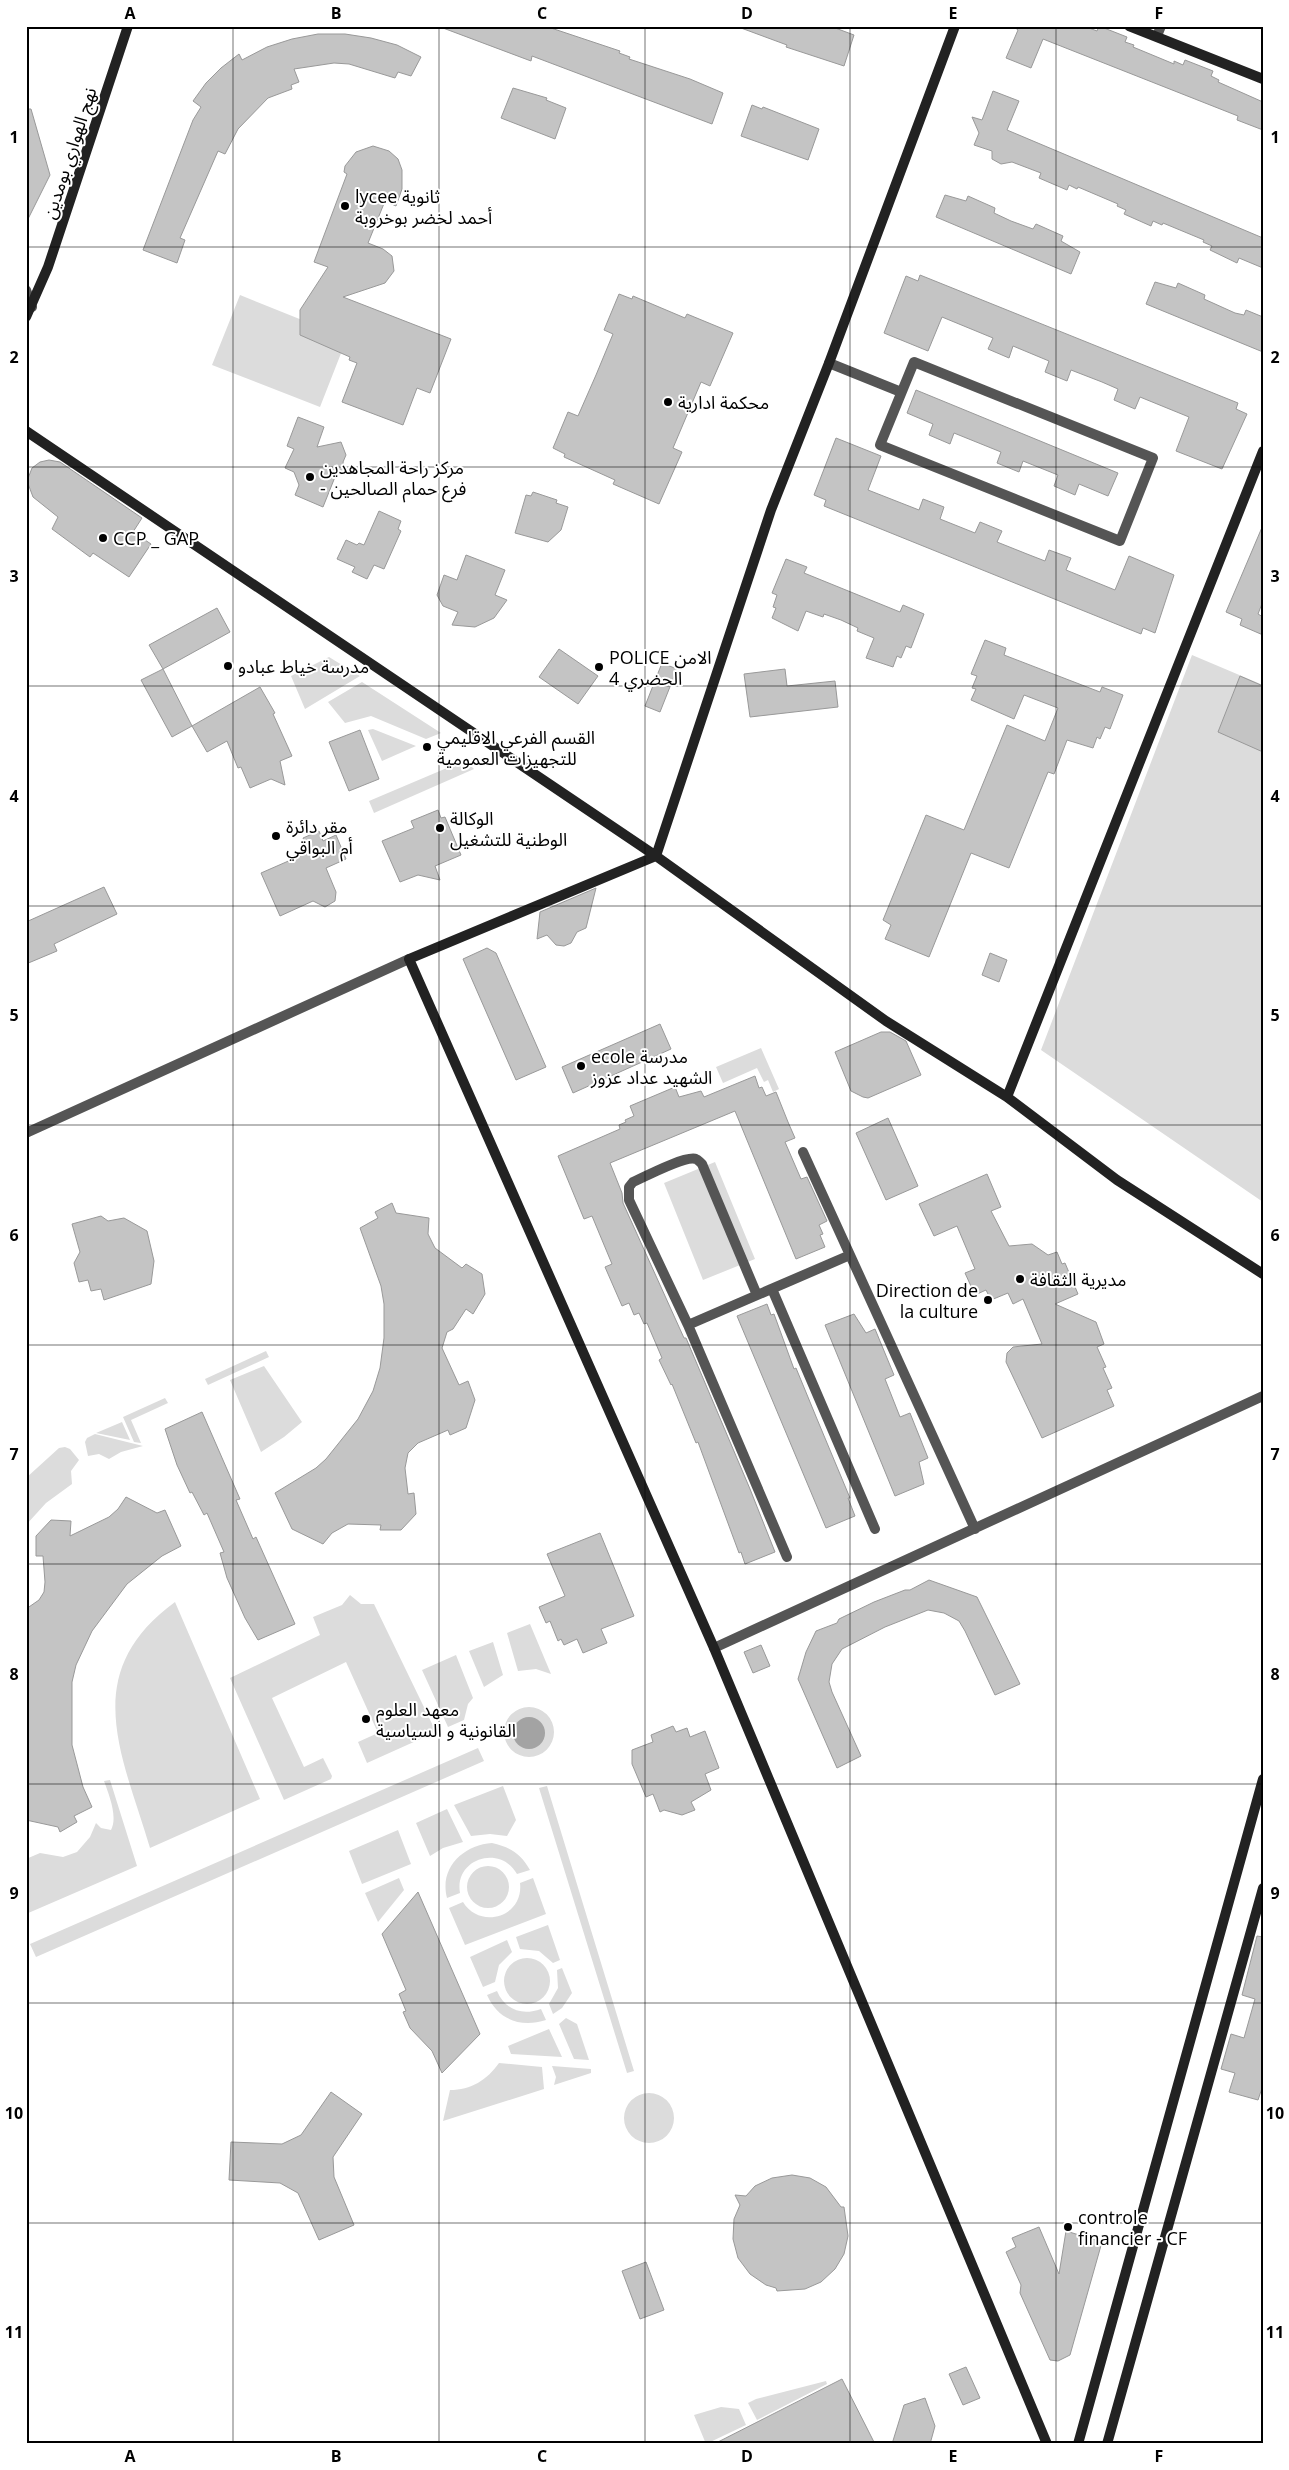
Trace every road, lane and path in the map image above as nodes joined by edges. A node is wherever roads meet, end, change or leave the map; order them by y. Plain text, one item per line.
1 (128, 26) edge
2 (955, 26) edge
3 (1129, 26) edge
4 (1161, 26) edge
5 (1157, 36) junction
6 (1263, 79) edge
7 (26, 290) edge
8 (32, 307) junction
9 (26, 317) edge
10 (829, 363) junction
11 (901, 392) junction
12 (26, 431) edge
13 (1263, 451) edge
14 (656, 856) junction
15 (409, 959) junction
16 (1007, 1096) junction
17 (26, 1133) edge
18 (803, 1152) dead end
19 (850, 1255) junction
20 (1262, 1274) edge
21 (772, 1288) junction
22 (757, 1295) junction
23 (688, 1325) junction
24 (1263, 1396) edge
25 (875, 1529) dead end
26 (975, 1529) junction
27 (787, 1557) dead end
28 (714, 1648) junction
29 (1263, 1779) edge
30 (1263, 1888) edge
31 (1047, 2444) edge
32 (1078, 2444) edge
33 (1107, 2444) edge

1 - 8 street, نهج الهواري بومدين
2 - 10 street
3 - 5 street
4 - 5 street
5 - 6 street
7 - 8 street
8 - 9 street, نهج الهواري بومدين
10 - 11 street
10 - 14 street
11 - 11 street
12 - 14 street
13 - 16 street
14 - 15 street
14 - 16 street
15 - 17 street
15 - 28 street
16 - 20 street
18 - 19 street
19 - 21 street
19 - 26 street
21 - 22 street
21 - 25 street
22 - 23 street
22 - 23 street
23 - 27 street
24 - 26 street
26 - 28 street
28 - 31 street
29 - 32 street
30 - 33 street

